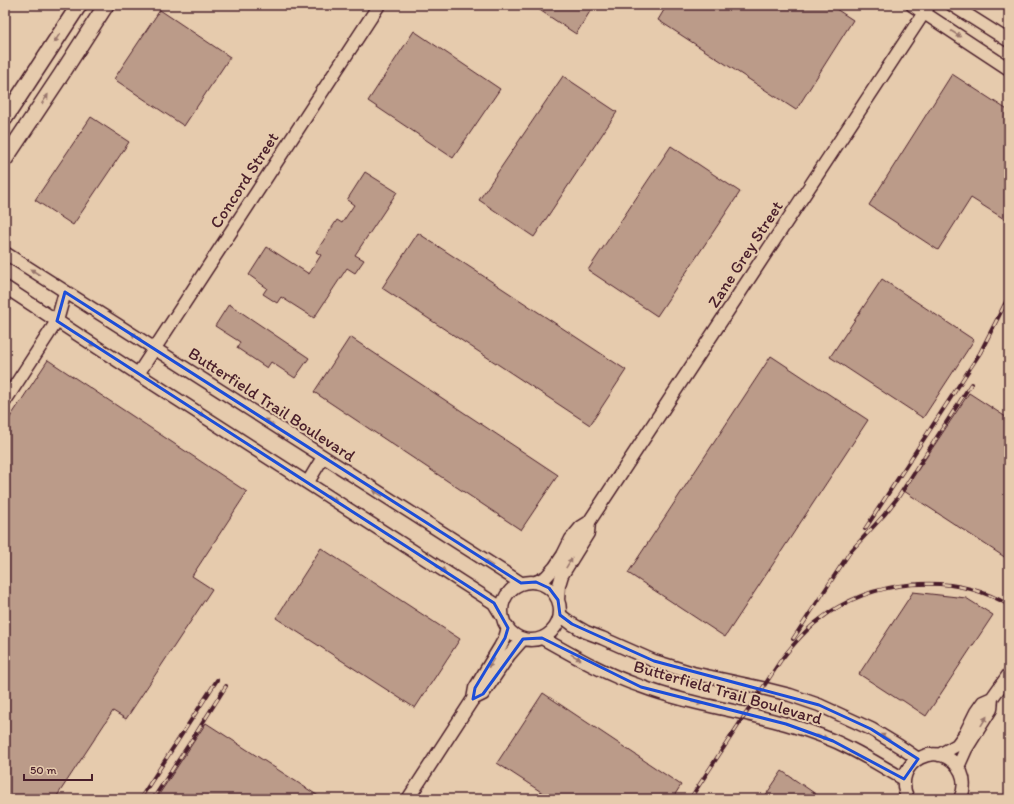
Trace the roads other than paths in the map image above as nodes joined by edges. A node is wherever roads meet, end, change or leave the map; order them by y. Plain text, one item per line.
1 (79, 5) edge
2 (106, 5) edge
3 (379, 5) edge
4 (912, 5) edge
5 (952, 5) edge
6 (926, 9) edge
7 (1009, 42) edge
8 (1009, 69) edge
9 (5, 118) edge
10 (5, 159) edge
11 (5, 253) edge
12 (5, 287) edge
13 (65, 292) junction
14 (57, 321) junction
15 (155, 348) junction
16 (138, 374) junction
17 (5, 402) edge
18 (323, 457) junction
19 (308, 482) junction
20 (589, 522) junction
21 (536, 582) junction
22 (520, 584) junction
23 (558, 600) junction
24 (560, 615) junction
25 (502, 616) junction
26 (508, 628) junction
27 (542, 638) junction
28 (523, 639) junction
29 (1009, 674) edge
30 (992, 698) junction
31 (473, 699) junction
32 (939, 755) junction
33 (918, 759) junction
34 (958, 768) junction
35 (904, 779) junction
36 (964, 796) edge
37 (408, 799) edge
38 (908, 799) edge

1 -> 9 main road
10 -> 2 main road
3 - 15 street, Concord Street
4 - 6 street
5 - 7 street
6 -> 8 street
6 - 20 street, Zane Grey Street
13 -> 11 street, Butterfield Trail Boulevard
12 - 14 street
13 - 14 street
15 -> 13 street, Butterfield Trail Boulevard
14 -> 16 street
14 - 17 street
15 - 16 street, Concord Street
18 -> 15 street, Butterfield Trail Boulevard
16 -> 19 street
18 - 19 street
22 -> 18 street, Butterfield Trail Boulevard
19 -> 25 street
20 - 21 street, Zane Grey Street
23 -> 20 street, Zane Grey Street
21 - 22 street
21 - 23 street
22 - 25 street
23 - 24 street
24 - 27 street
33 -> 24 street, Butterfield Trail Boulevard
25 - 26 street
26 - 28 street
26 -> 31 street
27 - 28 street
27 -> 35 street, Butterfield Trail Boulevard
28 - 31 street
29 - 30 street
30 - 32 street
34 -> 30 street
31 - 37 street
32 - 33 street
32 - 34 street
33 - 35 street
34 - 36 street
35 - 38 street

